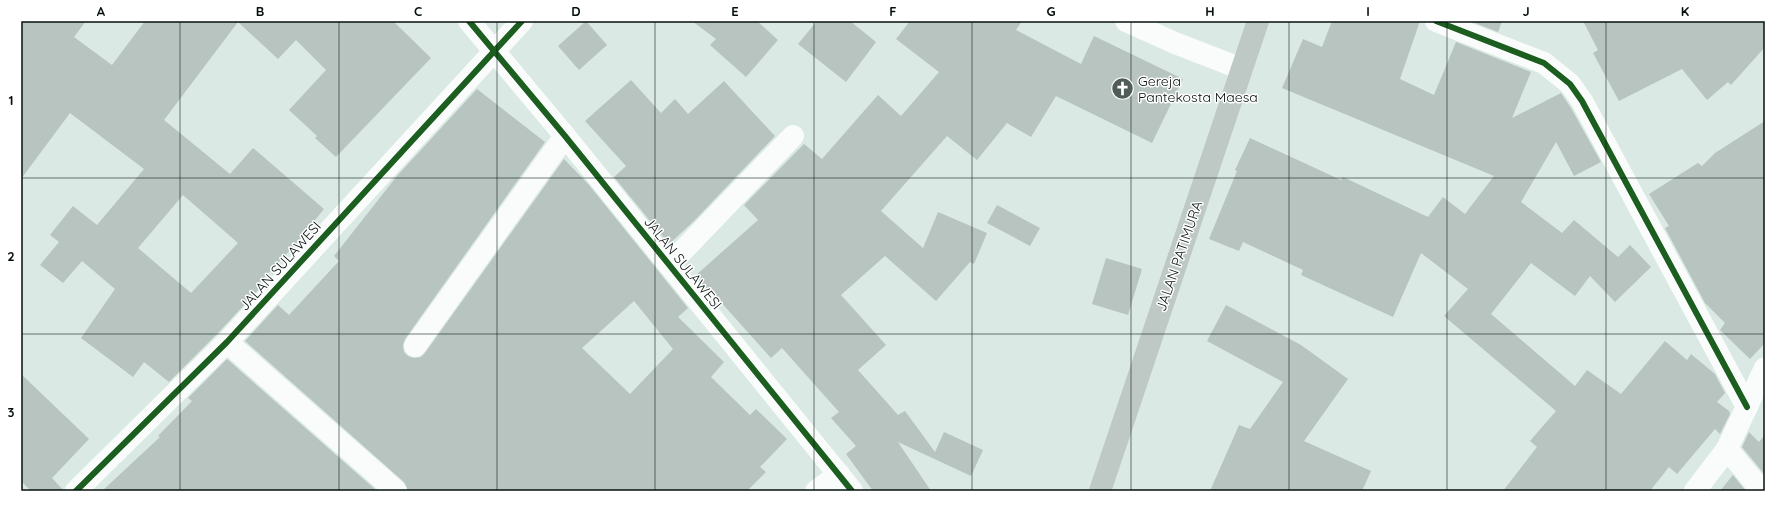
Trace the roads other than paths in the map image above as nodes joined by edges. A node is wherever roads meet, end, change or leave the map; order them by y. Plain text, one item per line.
1 (469, 21) edge
2 (522, 21) edge
3 (1126, 21) edge
4 (1258, 21) edge
5 (1436, 21) edge
6 (494, 51) junction
7 (1242, 69) junction
8 (565, 136) junction
9 (793, 136) dead end
10 (669, 265) junction
11 (227, 342) junction
12 (415, 346) dead end
13 (1765, 368) edge
14 (1747, 407) junction
15 (1727, 449) junction
16 (838, 474) junction
17 (76, 491) edge
18 (396, 491) edge
19 (816, 491) edge
20 (852, 491) edge
21 (1100, 491) edge
22 (1695, 491) edge
23 (1762, 491) edge

1 - 6 street, JALAN SULAWESI
2 - 6 street, JALAN SULAWESI
3 - 7 street
4 - 7 main road, JALAN PATIMURA
5 - 14 street
6 - 8 street, JALAN SULAWESI
6 - 11 street, JALAN SULAWESI
7 - 21 main road, JALAN PATIMURA
8 - 10 street, JALAN SULAWESI
8 - 12 street
9 - 10 street
10 - 16 street, JALAN SULAWESI
11 - 17 street, JALAN SULAWESI
11 - 18 street
13 - 14 street
14 - 15 street
15 - 22 street
15 - 23 street
16 - 19 street
16 - 20 street, JALAN SULAWESI

